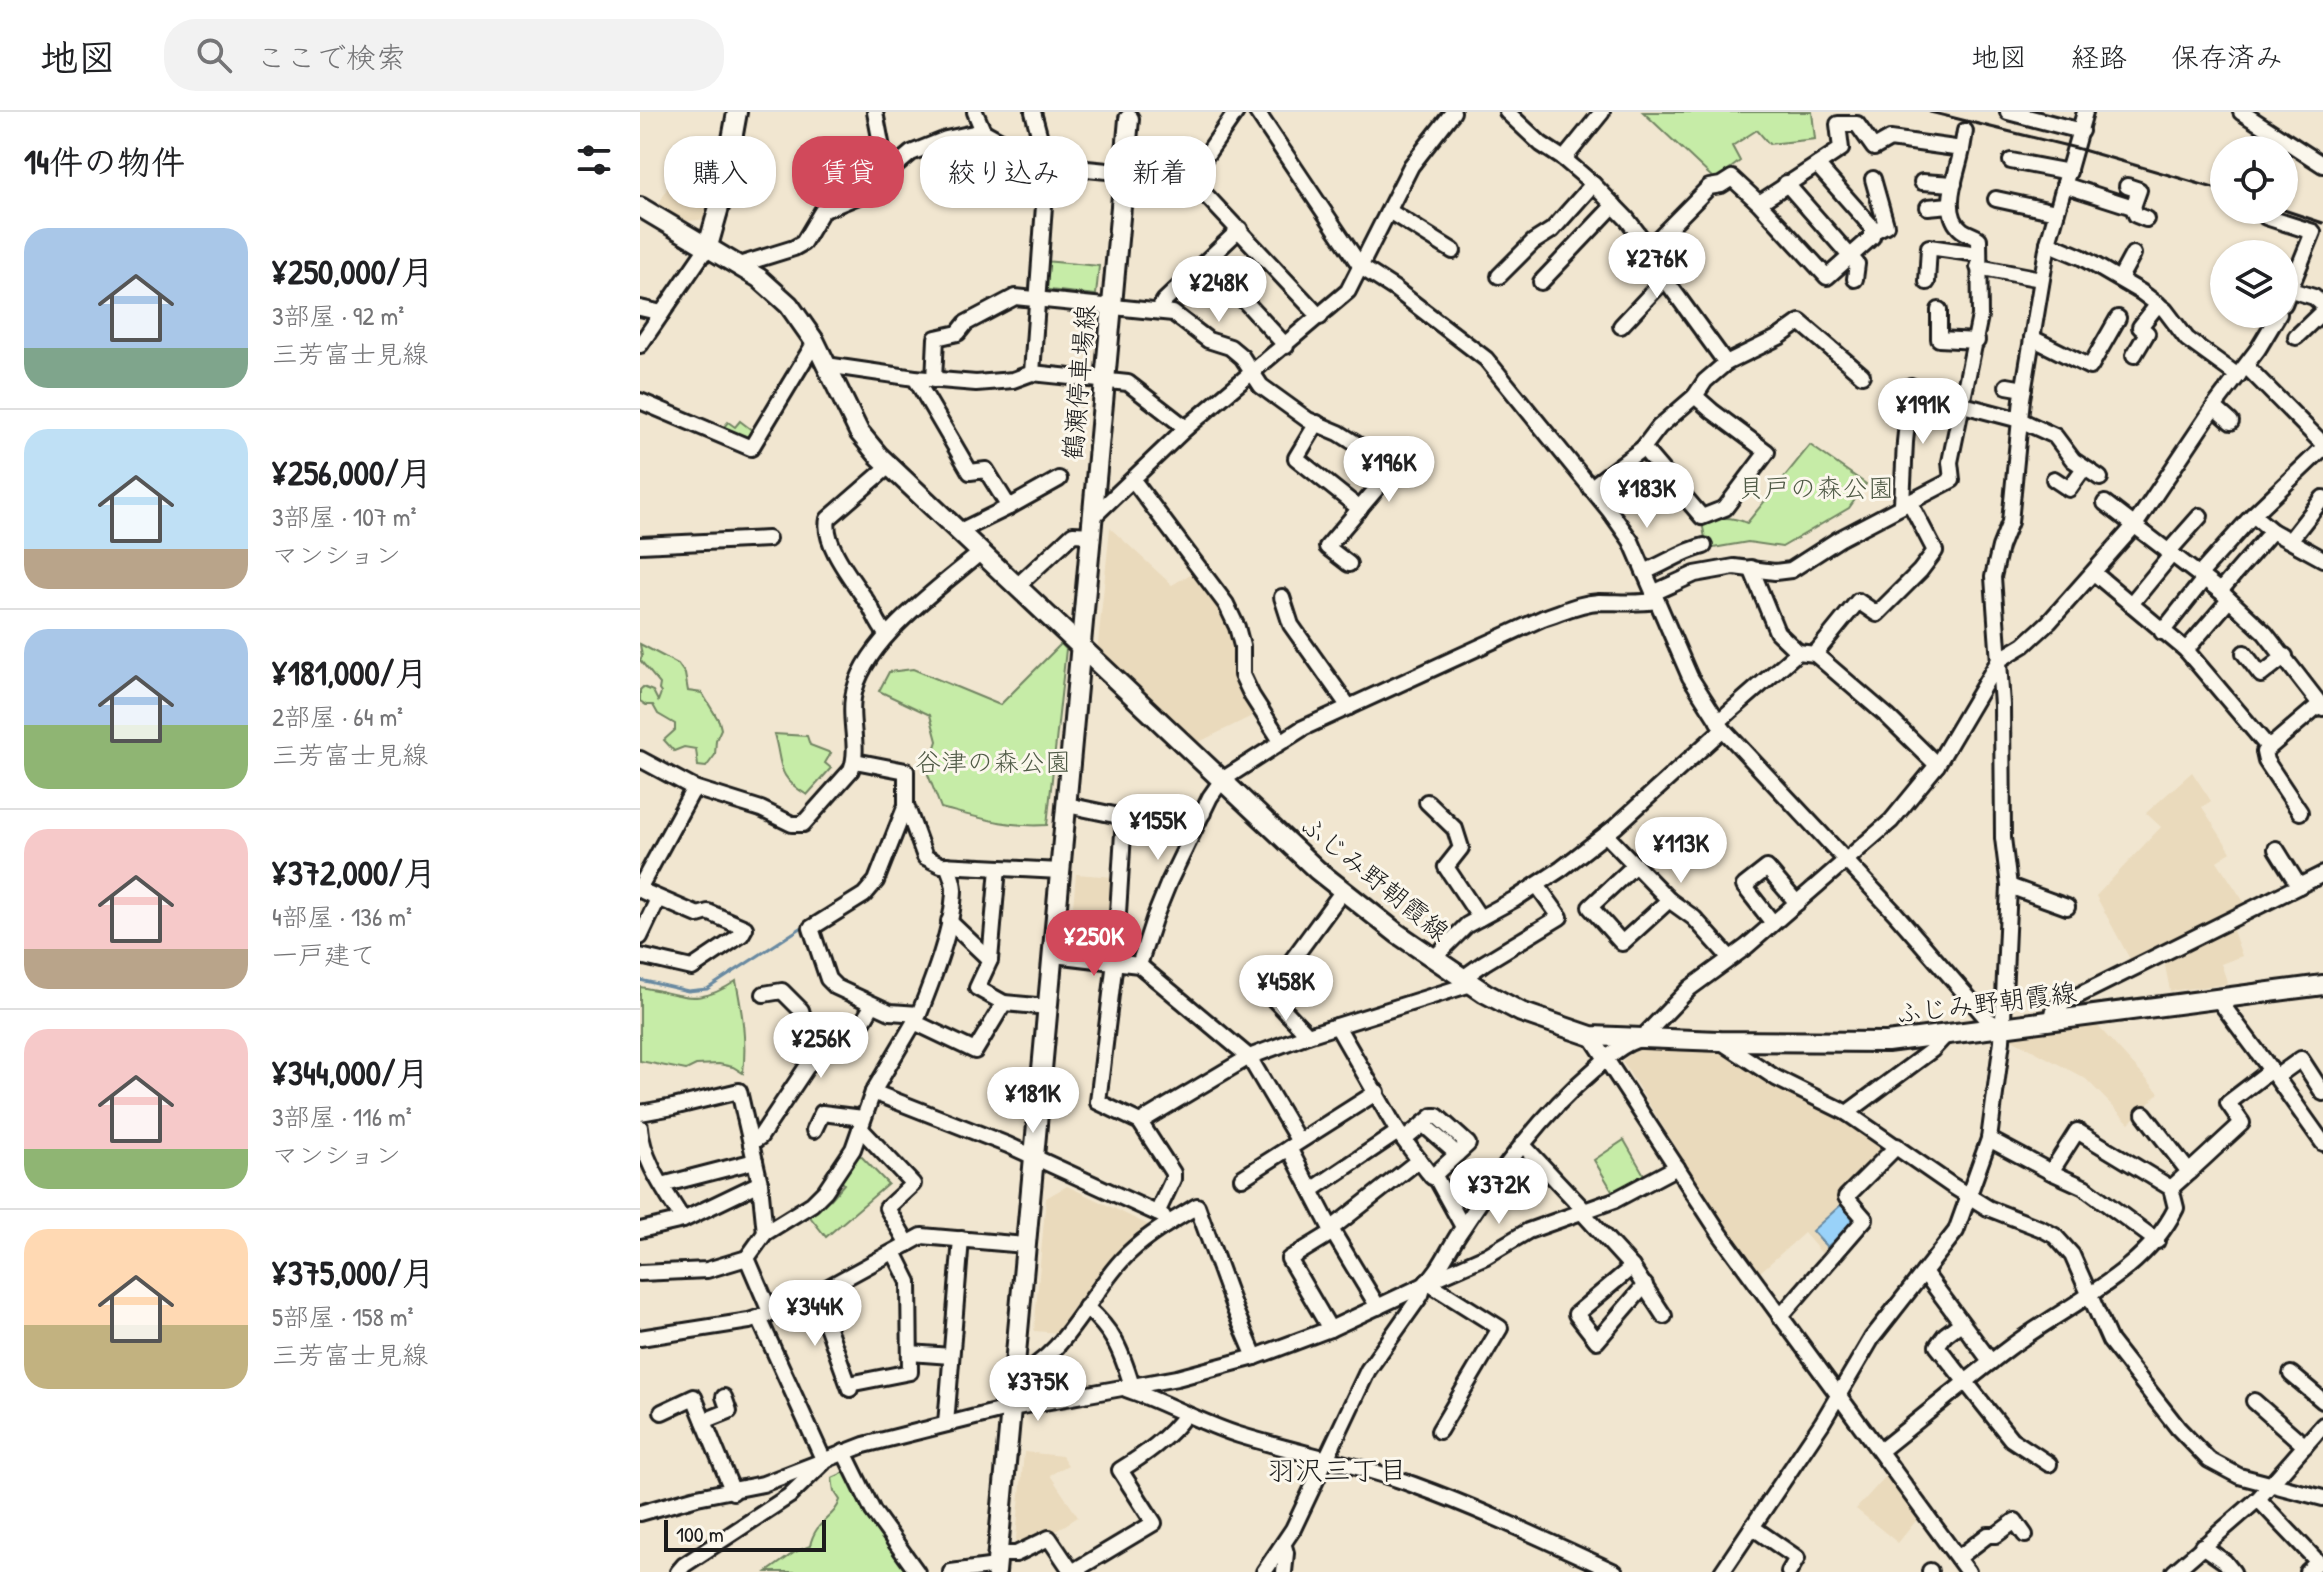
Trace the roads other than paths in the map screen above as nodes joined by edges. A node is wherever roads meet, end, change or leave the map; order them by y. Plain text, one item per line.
1 (737, 112) edge
2 (875, 112) edge
3 (975, 112) edge
4 (1033, 112) edge
5 (1236, 112) edge
6 (1257, 112) edge
7 (1453, 112) edge
8 (1507, 112) edge
9 (1602, 112) edge
10 (2008, 112) edge
11 (2085, 112) edge
12 (2241, 112) edge
13 (1129, 114) edge
14 (983, 131) junction
15 (1965, 131) dead end
16 (2081, 131) junction
17 (880, 136) edge
18 (992, 136) edge
19 (1039, 136) edge
20 (1127, 136) edge
21 (1216, 141) edge
22 (1962, 149) junction
23 (904, 159) edge
24 (1564, 159) junction
25 (1817, 165) junction
26 (2323, 165) edge
27 (2014, 166) dead end
28 (1873, 179) dead end
29 (2066, 179) junction
30 (1922, 182) dead end
31 (1786, 183) junction
32 (1593, 184) junction
33 (1954, 184) junction
34 (2138, 189) dead end
35 (1996, 199) dead end
36 (1759, 203) junction
37 (1216, 205) edge
38 (1614, 205) junction
39 (1950, 205) junction
40 (640, 207) edge
41 (1928, 207) dead end
42 (2133, 207) junction
43 (829, 208) edge
44 (1043, 208) edge
45 (1121, 208) edge
46 (1389, 211) junction
47 (2056, 212) junction
48 (2146, 219) dead end
49 (2288, 224) edge
50 (1240, 229) junction
51 (1872, 232) junction
52 (2048, 243) junction
53 (708, 246) junction
54 (1649, 248) junction
55 (1453, 251) dead end
56 (2133, 254) dead end
57 (1851, 256) junction
58 (1978, 260) junction
59 (739, 265) junction
60 (1361, 267) junction
61 (2298, 272) edge
62 (1499, 276) dead end
63 (2120, 278) junction
64 (1665, 279) junction
65 (1855, 279) dead end
66 (2041, 279) junction
67 (1541, 282) dead end
68 (1927, 282) dead end
69 (2298, 292) edge
70 (1241, 297) dead end
71 (1036, 298) junction
72 (2158, 304) junction
73 (1112, 306) junction
74 (640, 308) edge
75 (2323, 308) edge
76 (1159, 310) junction
77 (1939, 310) dead end
78 (662, 313) junction
79 (1320, 317) junction
80 (2118, 318) dead end
81 (1621, 326) dead end
82 (2270, 328) edge
83 (2296, 337) dead end
84 (2032, 338) junction
85 (1977, 341) junction
86 (815, 342) junction
87 (640, 345) edge
88 (1286, 346) junction
89 (2134, 355) dead end
90 (1726, 363) junction
91 (826, 365) junction
92 (2242, 371) junction
93 (1032, 373) junction
94 (1253, 373) junction
95 (1862, 375) dead end
96 (915, 378) junction
97 (934, 380) junction
98 (1106, 381) junction
99 (1912, 386) dead end
100 (2007, 386) dead end
101 (2024, 389) junction
102 (1695, 396) junction
103 (640, 401) edge
104 (1963, 405) junction
105 (2214, 407) junction
106 (2020, 420) junction
107 (2231, 422) dead end
108 (1317, 423) junction
109 (1186, 428) junction
110 (2322, 442) edge
111 (1643, 448) junction
112 (889, 466) junction
113 (2084, 468) junction
114 (2100, 478) dead end
115 (1059, 479) dead end
116 (2054, 479) dead end
117 (1133, 480) junction
118 (1590, 488) junction
119 (2323, 498) edge
120 (1906, 502) junction
121 (2105, 503) dead end
122 (1009, 507) junction
123 (1360, 509) junction
124 (2253, 515) junction
125 (2200, 516) dead end
126 (2135, 525) junction
127 (1092, 526) junction
128 (2272, 531) junction
129 (958, 532) junction
130 (768, 539) dead end
131 (2291, 539) junction
132 (640, 545) edge
133 (1704, 546) dead end
134 (980, 553) junction
135 (2171, 553) junction
136 (2323, 559) edge
137 (1349, 564) dead end
138 (1751, 568) junction
139 (1644, 572) junction
140 (2094, 573) junction
141 (2202, 577) junction
142 (1016, 587) junction
143 (2224, 595) junction
144 (1282, 597) dead end
145 (1655, 597) junction
146 (2131, 604) junction
147 (2162, 632) junction
148 (887, 635) junction
149 (1081, 648) junction
150 (2186, 650) junction
151 (1798, 652) junction
152 (2244, 653) dead end
153 (1815, 654) junction
154 (2285, 656) junction
155 (1999, 660) junction
156 (2322, 706) edge
157 (1349, 707) junction
158 (1721, 725) junction
159 (1281, 741) junction
160 (2268, 747) junction
161 (640, 759) edge
162 (855, 761) junction
163 (1937, 765) junction
164 (1222, 780) junction
165 (694, 788) junction
166 (1427, 802) dead end
167 (906, 805) junction
168 (1067, 805) junction
169 (2300, 812) dead end
170 (1203, 813) junction
171 (1124, 817) junction
172 (1606, 835) junction
173 (2276, 849) dead end
174 (1844, 861) junction
175 (947, 865) junction
176 (1635, 865) junction
177 (998, 868) junction
178 (1060, 871) junction
179 (2323, 874) edge
180 (1537, 885) junction
181 (2009, 886) junction
182 (2299, 886) junction
183 (640, 888) edge
184 (1342, 892) junction
185 (658, 899) junction
186 (1669, 900) junction
187 (1797, 903) junction
188 (2067, 907) dead end
189 (1480, 918) junction
190 (949, 921) junction
191 (1773, 923) junction
192 (640, 937) edge
193 (1054, 955) junction
194 (640, 956) edge
195 (1730, 958) junction
196 (1433, 959) junction
197 (990, 960) junction
198 (1115, 961) junction
199 (1139, 965) junction
200 (1467, 981) junction
201 (2320, 990) edge
202 (764, 994) dead end
203 (2218, 999) junction
204 (1004, 1003) junction
205 (872, 1006) junction
206 (1048, 1007) junction
207 (917, 1018) junction
208 (2051, 1022) junction
209 (1337, 1026) junction
210 (2002, 1028) junction
211 (1308, 1035) junction
212 (1591, 1036) junction
213 (1944, 1037) junction
214 (1641, 1039) junction
215 (1720, 1041) junction
216 (814, 1056) junction
217 (1249, 1057) junction
218 (1607, 1058) junction
219 (2274, 1073) junction
220 (873, 1092) junction
221 (1377, 1092) junction
222 (2323, 1093) edge
223 (640, 1113) edge
224 (1847, 1113) junction
225 (2144, 1114) dead end
226 (2086, 1117) dead end
227 (1140, 1122) junction
228 (862, 1123) junction
229 (640, 1127) edge
230 (814, 1130) dead end
231 (2077, 1131) junction
232 (1401, 1136) junction
233 (1989, 1139) junction
234 (751, 1143) junction
235 (2323, 1143) edge
236 (1294, 1144) junction
237 (1522, 1144) junction
238 (1897, 1146) junction
239 (1035, 1157) junction
240 (1419, 1160) junction
241 (755, 1161) junction
242 (1677, 1167) junction
243 (2051, 1172) junction
244 (2189, 1172) junction
245 (1435, 1176) junction
246 (1242, 1178) dead end
247 (760, 1183) junction
248 (662, 1185) junction
249 (2171, 1188) junction
250 (1312, 1190) junction
251 (1970, 1197) junction
252 (1582, 1211) junction
253 (1157, 1213) junction
254 (683, 1220) junction
255 (1172, 1221) junction
256 (1463, 1227) junction
257 (640, 1230) edge
258 (1332, 1230) junction
259 (765, 1233) junction
260 (961, 1239) junction
261 (2157, 1241) junction
262 (908, 1244) junction
263 (1025, 1245) junction
264 (894, 1252) junction
265 (747, 1258) junction
266 (1632, 1267) junction
267 (1924, 1272) junction
268 (640, 1273) edge
269 (1426, 1284) junction
270 (1645, 1285) junction
271 (816, 1295) junction
272 (2090, 1295) junction
273 (1086, 1307) junction
274 (1378, 1307) junction
275 (765, 1316) junction
276 (1664, 1316) dead end
277 (1780, 1317) junction
278 (1961, 1323) junction
279 (1330, 1329) junction
280 (640, 1338) edge
281 (910, 1353) junction
282 (951, 1356) junction
283 (1255, 1357) junction
284 (1991, 1362) junction
285 (2291, 1374) dead end
286 (1014, 1377) junction
287 (1965, 1384) junction
288 (1127, 1387) junction
289 (1837, 1396) junction
290 (724, 1397) dead end
291 (2254, 1401) dead end
292 (2323, 1401) edge
293 (1011, 1408) junction
294 (662, 1412) dead end
295 (1185, 1415) junction
296 (704, 1421) junction
297 (946, 1424) junction
298 (2323, 1425) edge
299 (1439, 1431) dead end
300 (2305, 1446) junction
301 (1880, 1451) junction
302 (844, 1452) junction
303 (1324, 1458) junction
304 (824, 1461) junction
305 (2049, 1464) dead end
306 (2270, 1485) junction
307 (733, 1492) junction
308 (2323, 1498) edge
309 (2258, 1499) junction
310 (640, 1513) edge
311 (1752, 1527) junction
312 (2025, 1535) dead end
313 (1284, 1546) junction
314 (2202, 1546) junction
315 (1958, 1558) junction
316 (997, 1564) edge
317 (678, 1572) edge
318 (917, 1572) edge
319 (951, 1572) edge
320 (1072, 1572) edge
321 (1264, 1572) edge
322 (1284, 1572) edge
323 (1615, 1572) edge
324 (1722, 1572) edge
325 (1789, 1572) edge
326 (1968, 1572) edge
327 (2174, 1572) edge
328 (2233, 1572) edge
329 (2307, 1572) edge

1 - 53 main road
2 - 17 street
3 - 14 street
4 - 19 street
5 - 21 street
6 - 60 street
7 - 46 street
8 - 24 street
9 - 24 street
10 - 16 street
11 - 16 street
12 - 26 street
13 - 20 main road, 鶴瀬停車場線
14 - 18 street
14 - 23 street
15 - 22 street
16 - 29 street
22 - 25 street
22 - 33 street
24 - 32 street
25 - 31 street
25 - 51 street
27 - 29 street
28 - 51 street
29 - 42 street
29 - 47 street
30 - 33 street
31 - 36 street
31 - 57 street
32 - 38 street
32 - 62 street
33 - 39 street
34 - 42 street
35 - 47 street
36 - 54 street
36 - 57 street
37 - 50 street
38 - 54 street
38 - 67 street
39 - 41 street
39 - 58 street
40 - 53 main road, ふじみ野朝霞線
42 - 48 street
43 - 59 street
44 - 71 street
45 - 73 main road, 鶴瀬停車場線
46 - 55 street
46 - 60 street
47 - 52 street
49 - 61 street
50 - 76 street
50 - 79 street
51 - 57 street
52 - 63 street
52 - 66 street
53 - 59 main road, ふじみ野朝霞線
53 - 78 street
54 - 64 street
56 - 63 street
57 - 65 street
58 - 66 street
58 - 68 street
58 - 85 street
59 - 86 main road, ふじみ野朝霞線
60 - 79 street
60 - 118 street
63 - 72 street
64 - 81 street
64 - 90 street
66 - 84 street
69 - 75 street
70 - 88 street
71 - 73 street
71 - 93 street
71 - 97 street
72 - 89 street
72 - 92 street
73 - 76 street
73 - 98 main road, 鶴瀬停車場線
74 - 78 street
75 - 83 street
76 - 94 street
77 - 85 street
78 - 87 street
79 - 88 street
80 - 84 street
82 - 92 street
84 - 101 street
85 - 104 street
86 - 91 main road, ふじみ野朝霞線
86 - 103 street
88 - 94 street
90 - 95 street
90 - 102 street
91 - 96 street
91 - 112 main road, ふじみ野朝霞線
92 - 105 street
92 - 110 street
93 - 97 street
93 - 98 street
94 - 108 street
94 - 109 street
96 - 97 street
96 - 122 street
98 - 109 street
98 - 127 main road, 鶴瀬停車場線
99 - 120 street
100 - 101 street
101 - 106 street
102 - 111 street
102 - 111 street
104 - 106 street
104 - 120 street
105 - 107 street
105 - 126 street
106 - 113 street
106 - 155 street
108 - 123 street
108 - 123 street
109 - 117 street
110 - 124 street
111 - 118 street
112 - 129 main road, ふじみ野朝霞線
112 - 148 street
113 - 114 street
113 - 116 street
115 - 122 street
117 - 127 street
117 - 159 street
118 - 139 street
119 - 131 street
120 - 138 street
120 - 153 street
121 - 126 street
122 - 129 street
123 - 137 street
124 - 128 street
124 - 141 street
125 - 135 street
126 - 135 street
126 - 140 street
127 - 142 street
127 - 149 main road, 鶴瀬停車場線
128 - 131 street
128 - 143 street
129 - 134 main road, ふじみ野朝霞線
130 - 132 street
131 - 136 street
133 - 139 street
134 - 142 main road, ふじみ野朝霞線
134 - 148 street
135 - 141 street
135 - 146 street
138 - 145 street
138 - 151 street
139 - 145 street
140 - 146 street
140 - 155 street
141 - 143 street
141 - 147 street
142 - 149 main road, ふじみ野朝霞線
143 - 150 street
143 - 154 street
144 - 157 street
145 - 157 street
145 - 158 street
146 - 147 street
147 - 150 street
148 - 162 street
149 - 164 main road, ふじみ野朝霞線
149 - 168 main road, 鶴瀬停車場線
150 - 160 street
151 - 153 street
151 - 158 street
152 - 154 street
153 - 163 street
154 - 156 street
155 - 163 street
155 - 181 street
156 - 160 street
157 - 159 street
158 - 172 street
158 - 174 street
159 - 164 street
160 - 169 street
161 - 165 street
162 - 165 street
162 - 167 street
163 - 174 street
164 - 170 street
164 - 184 main road, ふじみ野朝霞線
165 - 183 street
166 - 189 street
167 - 175 street
167 - 205 street
168 - 171 street
168 - 178 main road, 鶴瀬停車場線
170 - 171 street
170 - 199 street
171 - 198 street
172 - 176 street
172 - 180 street
173 - 182 street
174 - 187 street
174 - 210 street
175 - 177 street
175 - 190 street
176 - 186 street
176 - 186 street
177 - 178 street
177 - 197 street
178 - 193 main road, 鶴瀬停車場線
179 - 182 street
180 - 189 street
180 - 200 street
181 - 188 street
181 - 210 street
182 - 208 street
183 - 185 street
184 - 196 main road, ふじみ野朝霞線
184 - 211 street
185 - 192 street
185 - 194 street
186 - 195 street
187 - 191 street
187 - 191 street
189 - 196 street
190 - 197 street
190 - 207 street
191 - 195 street
193 - 198 street
193 - 206 main road, 鶴瀬停車場線
195 - 214 street
196 - 200 main road, ふじみ野朝霞線
197 - 204 street
198 - 199 street
198 - 227 street
199 - 217 street
200 - 209 street
200 - 212 main road, ふじみ野朝霞線
201 - 203 main road, ふじみ野朝霞線
202 - 216 street
203 - 208 main road, ふじみ野朝霞線
203 - 219 street
204 - 206 street
204 - 207 street
205 - 207 street
205 - 216 street
206 - 239 main road, 鶴瀬停車場線
207 - 220 street
208 - 210 main road, ふじみ野朝霞線
209 - 211 street
209 - 221 street
210 - 213 main road, ふじみ野朝霞線
210 - 233 street
211 - 217 street
212 - 214 main road, ふじみ野朝霞線
212 - 218 street
213 - 215 main road, ふじみ野朝霞線
213 - 224 street
214 - 215 main road, ふじみ野朝霞線
214 - 218 street
215 - 224 street
216 - 234 street
217 - 227 street
217 - 236 street
218 - 237 street
218 - 242 street
219 - 222 street
219 - 235 street
219 - 244 street
220 - 228 street
220 - 239 street
221 - 232 street
221 - 236 street
223 - 234 street
224 - 238 street
225 - 244 street
226 - 231 street
227 - 253 street
228 - 230 street
228 - 259 street
228 - 262 street
229 - 248 street
231 - 243 street
231 - 249 street
232 - 240 street
232 - 245 street
232 - 250 street
233 - 243 street
233 - 251 street
234 - 241 street
236 - 246 street
236 - 250 street
237 - 252 street
237 - 256 street
238 - 251 street
238 - 277 street
239 - 253 street
239 - 263 main road, 鶴瀬停車場線
240 - 245 street
240 - 258 street
241 - 247 street
241 - 248 street
242 - 252 street
242 - 277 street
243 - 261 street
244 - 249 street
245 - 256 street
247 - 254 street
247 - 259 street
248 - 254 street
249 - 261 street
250 - 258 street
251 - 267 street
251 - 272 street
252 - 266 street
252 - 269 street
253 - 255 street
254 - 257 street
255 - 273 street
255 - 283 street
256 - 269 street
258 - 274 street
258 - 279 street
259 - 265 street
260 - 262 street
260 - 263 street
260 - 282 street
261 - 272 street
262 - 264 street
263 - 286 main road, 鶴瀬停車場線
264 - 271 street
264 - 281 street
265 - 268 street
265 - 275 street
266 - 270 street
266 - 270 street
267 - 278 street
267 - 289 street
269 - 274 street
269 - 299 street
269 - 303 street
270 - 276 street
271 - 275 street
271 - 281 street
272 - 284 street
272 - 306 street
273 - 286 street
273 - 288 street
274 - 279 street
275 - 280 street
275 - 304 street
277 - 289 street
278 - 284 street
278 - 287 street
279 - 283 street
281 - 282 street
282 - 297 street
283 - 288 street
284 - 287 street
285 - 292 street
286 - 293 main road, 鶴瀬停車場線
287 - 301 street
287 - 305 street
288 - 293 street
288 - 295 street
289 - 301 street
289 - 311 street
290 - 296 street
291 - 300 street
293 - 297 street
293 - 316 main road, 鶴瀬停車場線
294 - 296 street
295 - 303 street
295 - 320 street
296 - 307 street
297 - 302 street
298 - 300 street
300 - 306 street
301 - 315 street
302 - 304 street
302 - 318 street
303 - 313 street
303 - 323 street
304 - 307 street
304 - 317 street
306 - 308 street
306 - 309 street
307 - 310 street
309 - 314 street
309 - 329 street
311 - 324 street
311 - 325 street
312 - 315 street
313 - 321 street
313 - 322 street
314 - 327 street
314 - 328 street
315 - 326 street
316 - 319 street
316 - 320 street

